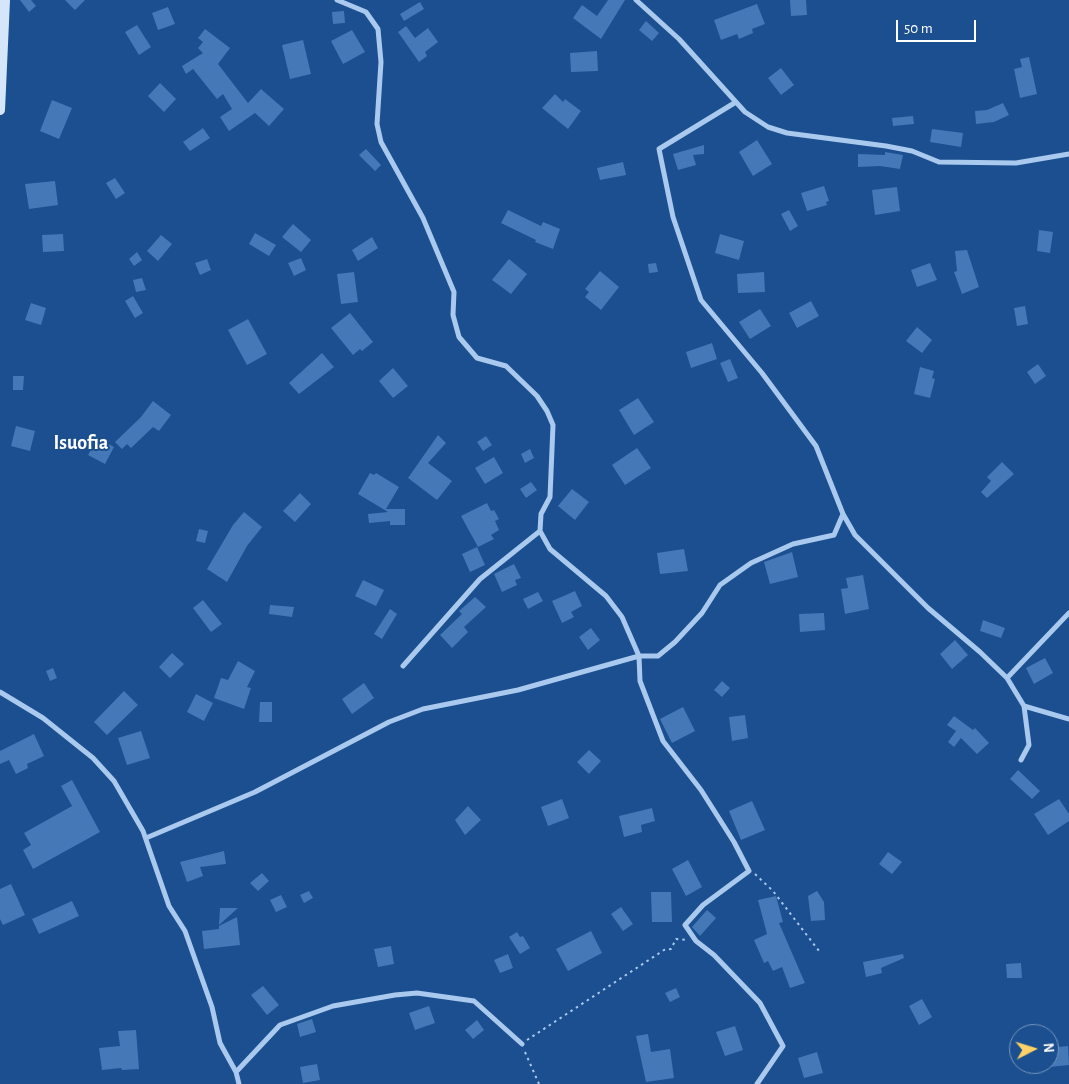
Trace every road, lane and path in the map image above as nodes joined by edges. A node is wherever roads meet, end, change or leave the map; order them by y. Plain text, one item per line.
1 (6, 0) edge
2 (338, 0) edge
3 (636, 0) edge
4 (736, 102) junction
5 (0, 110) edge
6 (1069, 154) edge
7 (843, 514) junction
8 (540, 531) junction
9 (1069, 613) edge
10 (639, 656) junction
11 (403, 666) dead end
12 (1007, 678) junction
13 (0, 692) edge
14 (1024, 706) junction
15 (1069, 718) edge
16 (1021, 760) dead end
17 (146, 838) junction
18 (749, 871) junction
19 (696, 941) junction
20 (819, 951) dead end
21 (522, 1044) junction
22 (236, 1072) junction
23 (239, 1084) edge
24 (539, 1084) edge
25 (758, 1084) edge

1 - 5 main road
2 - 8 street
3 - 4 street
4 - 6 street
4 - 7 street
7 - 10 street
7 - 12 street
8 - 10 street
8 - 11 street
9 - 12 street
10 - 17 street
10 - 18 street
12 - 14 street
13 - 17 street
14 - 15 street
14 - 16 street
17 - 22 street
18 - 19 street
18 - 20 path
19 - 21 path
19 - 25 street
21 - 22 street
21 - 24 path
22 - 23 street

